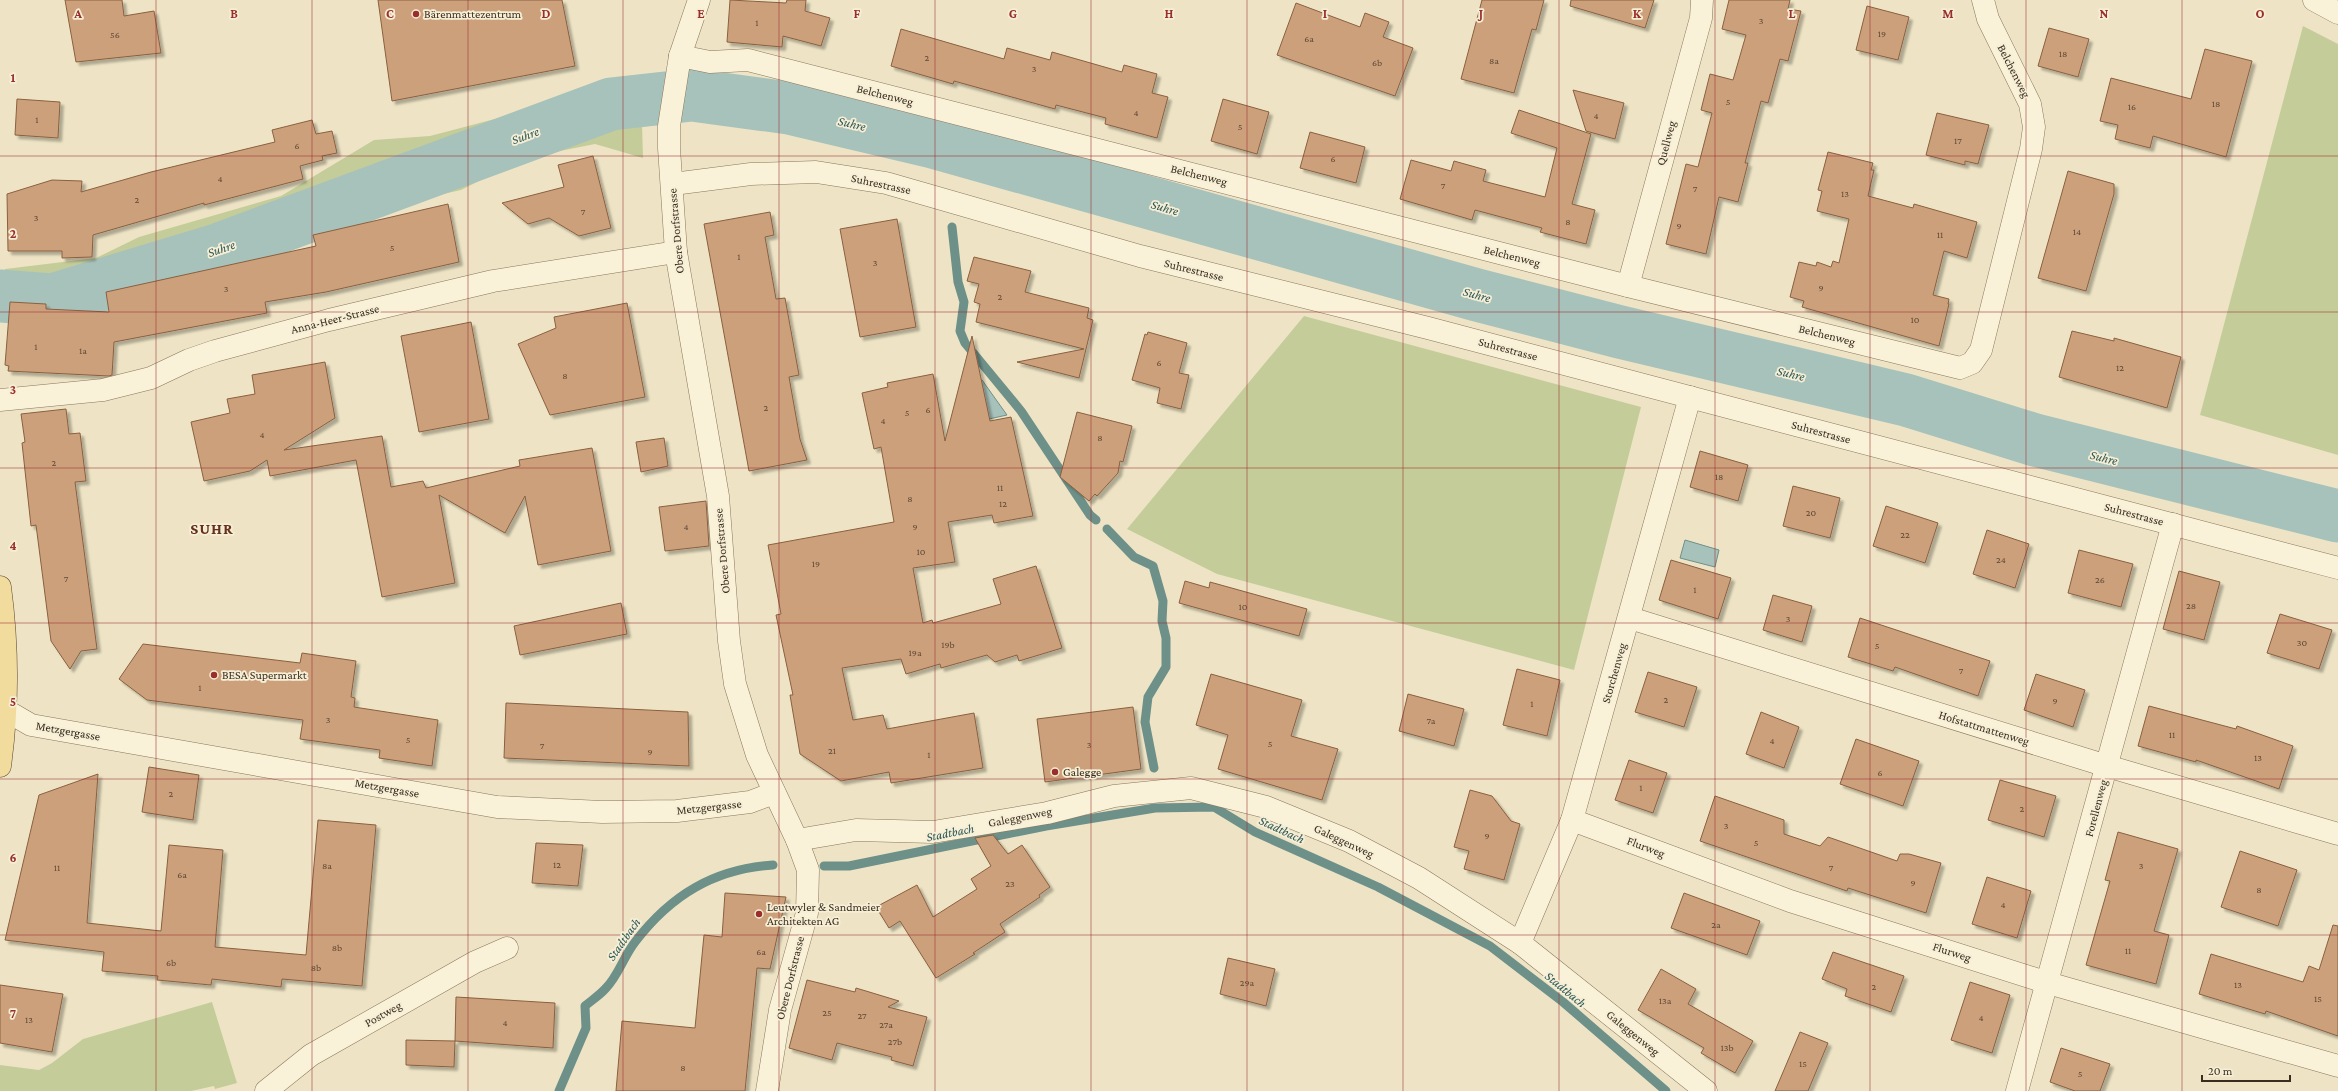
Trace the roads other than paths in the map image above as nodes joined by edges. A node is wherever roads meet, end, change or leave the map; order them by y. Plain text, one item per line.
1 (699, 0) edge
2 (1702, 0) edge
3 (1983, 0) edge
4 (2314, 0) edge
5 (2338, 12) edge
6 (679, 63) junction
7 (672, 184) junction
8 (676, 252) junction
9 (1628, 286) junction
10 (1690, 397) junction
11 (0, 400) edge
12 (2173, 524) junction
13 (2338, 568) edge
14 (0, 588) edge
15 (1630, 618) junction
16 (3, 709) edge
17 (0, 766) edge
18 (2107, 766) junction
19 (774, 793) junction
20 (1572, 820) junction
21 (2338, 834) edge
22 (796, 840) junction
23 (1520, 943) junction
24 (507, 948) dead end
25 (2048, 983) junction
26 (2338, 1066) edge
27 (266, 1091) edge
28 (766, 1091) edge
29 (1706, 1091) edge
30 (2017, 1091) edge

1 - 6 street, Obere Dorfstrasse
2 - 9 street, Quellweg
3 - 9 street, Belchenweg
4 - 5 street
6 - 7 street, Obere Dorfstrasse
6 - 9 street, Belchenweg
7 - 8 street, Obere Dorfstrasse
7 - 10 street, Suhrestrasse
8 - 11 street, Anna-Heer-Strasse
8 - 19 street, Obere Dorfstrasse
10 - 12 street, Suhrestrasse
10 - 15 street, Storchenweg
12 - 13 street, Suhrestrasse
12 - 18 street, Forellenweg
14 - 16 main road
15 - 18 street, Hofstattmattenweg
15 - 20 street, Storchenweg
16 - 17 main road
16 - 19 street, Metzgergasse
18 - 21 street, Hofstattmattenweg
18 - 25 street, Forellenweg
19 - 22 street, Obere Dorfstrasse
20 - 23 street, Storchenweg
20 - 25 street, Flurweg
22 - 23 street, Galeggenweg
22 - 28 street, Obere Dorfstrasse
23 - 29 street, Galeggenweg
24 - 27 street, Postweg
25 - 26 street, Flurweg
25 - 30 street, Forellenweg

